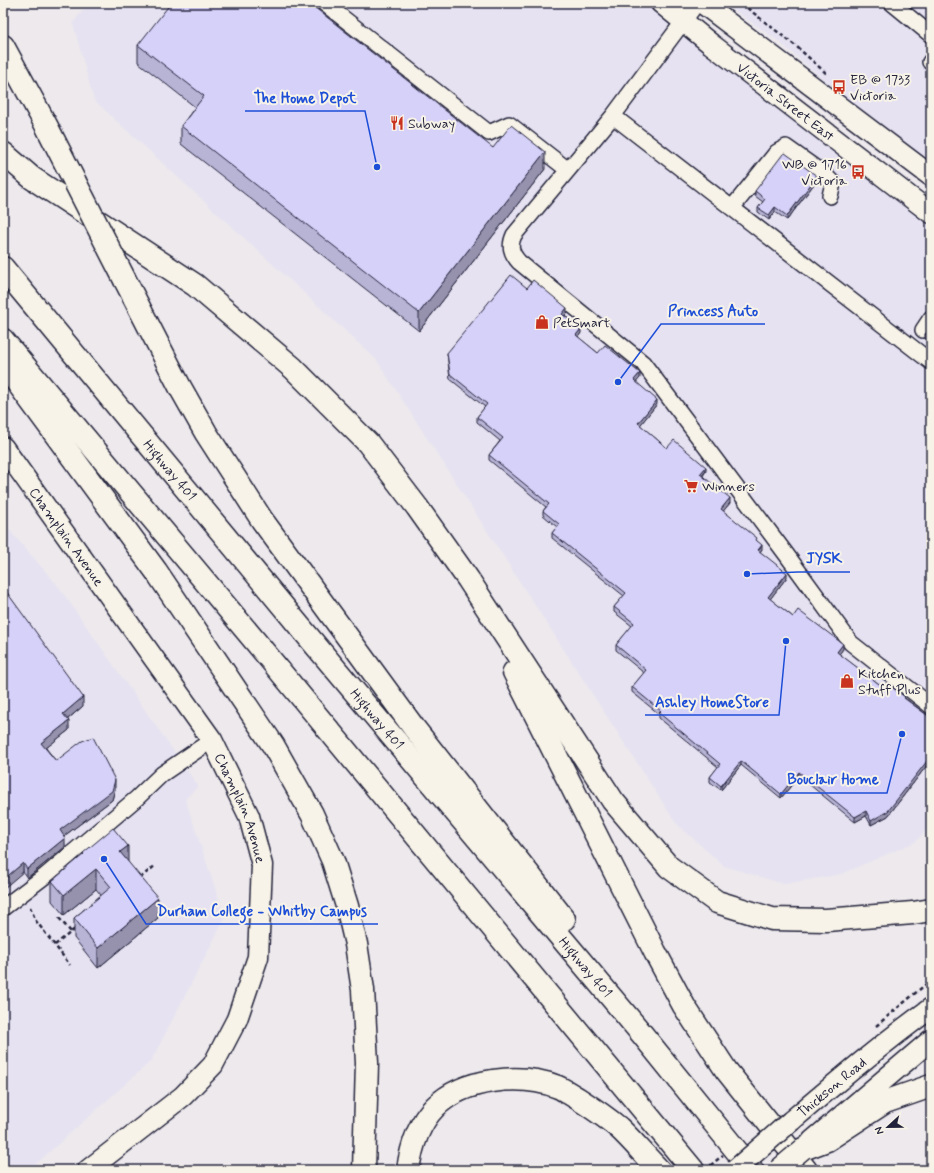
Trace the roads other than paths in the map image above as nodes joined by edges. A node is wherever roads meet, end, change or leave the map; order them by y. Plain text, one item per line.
1 (324, 3) edge
2 (661, 3) edge
3 (697, 3) edge
4 (702, 3) edge
5 (892, 3) edge
6 (684, 21) junction
7 (931, 35) edge
8 (3, 46) edge
9 (613, 116) junction
10 (3, 153) edge
11 (568, 170) junction
12 (931, 176) edge
13 (830, 196) dead end
14 (732, 208) junction
15 (931, 213) edge
16 (3, 268) edge
17 (3, 340) edge
18 (931, 362) edge
19 (3, 363) edge
20 (3, 447) edge
21 (468, 579) junction
22 (931, 706) edge
23 (212, 740) junction
24 (3, 908) edge
25 (931, 910) edge
26 (931, 1008) edge
27 (642, 1034) junction
28 (931, 1040) edge
29 (931, 1086) edge
30 (803, 1148) junction
31 (88, 1170) edge
32 (364, 1170) edge
33 (408, 1170) edge
34 (659, 1170) edge
35 (693, 1170) edge
36 (735, 1170) edge
37 (752, 1170) edge
38 (778, 1170) edge
39 (806, 1170) edge

1 - 11 lane
2 - 6 main road, Victoria Street East
3 - 6 lane
4 - 12 main road, Victoria Street East
5 - 7 lane
6 - 9 lane
6 - 15 main road, Victoria Street East
8 - 27 highway, bridge
9 - 11 lane
9 - 14 lane
10 - 21 highway
11 - 22 lane
13 - 14 lane
14 - 18 lane
16 - 27 highway, Highway 401
17 - 35 highway
19 - 32 highway
20 - 23 main road, Champlain Avenue
21 - 25 highway
21 - 39 highway
23 - 24 lane
23 - 31 main road, Champlain Avenue
26 - 36 main road, Thickson Road, bridge
27 - 37 highway, Highway 401
28 - 30 main road, Thickson Road
29 - 30 highway
30 - 38 main road, Thickson Road, bridge
33 - 34 highway

